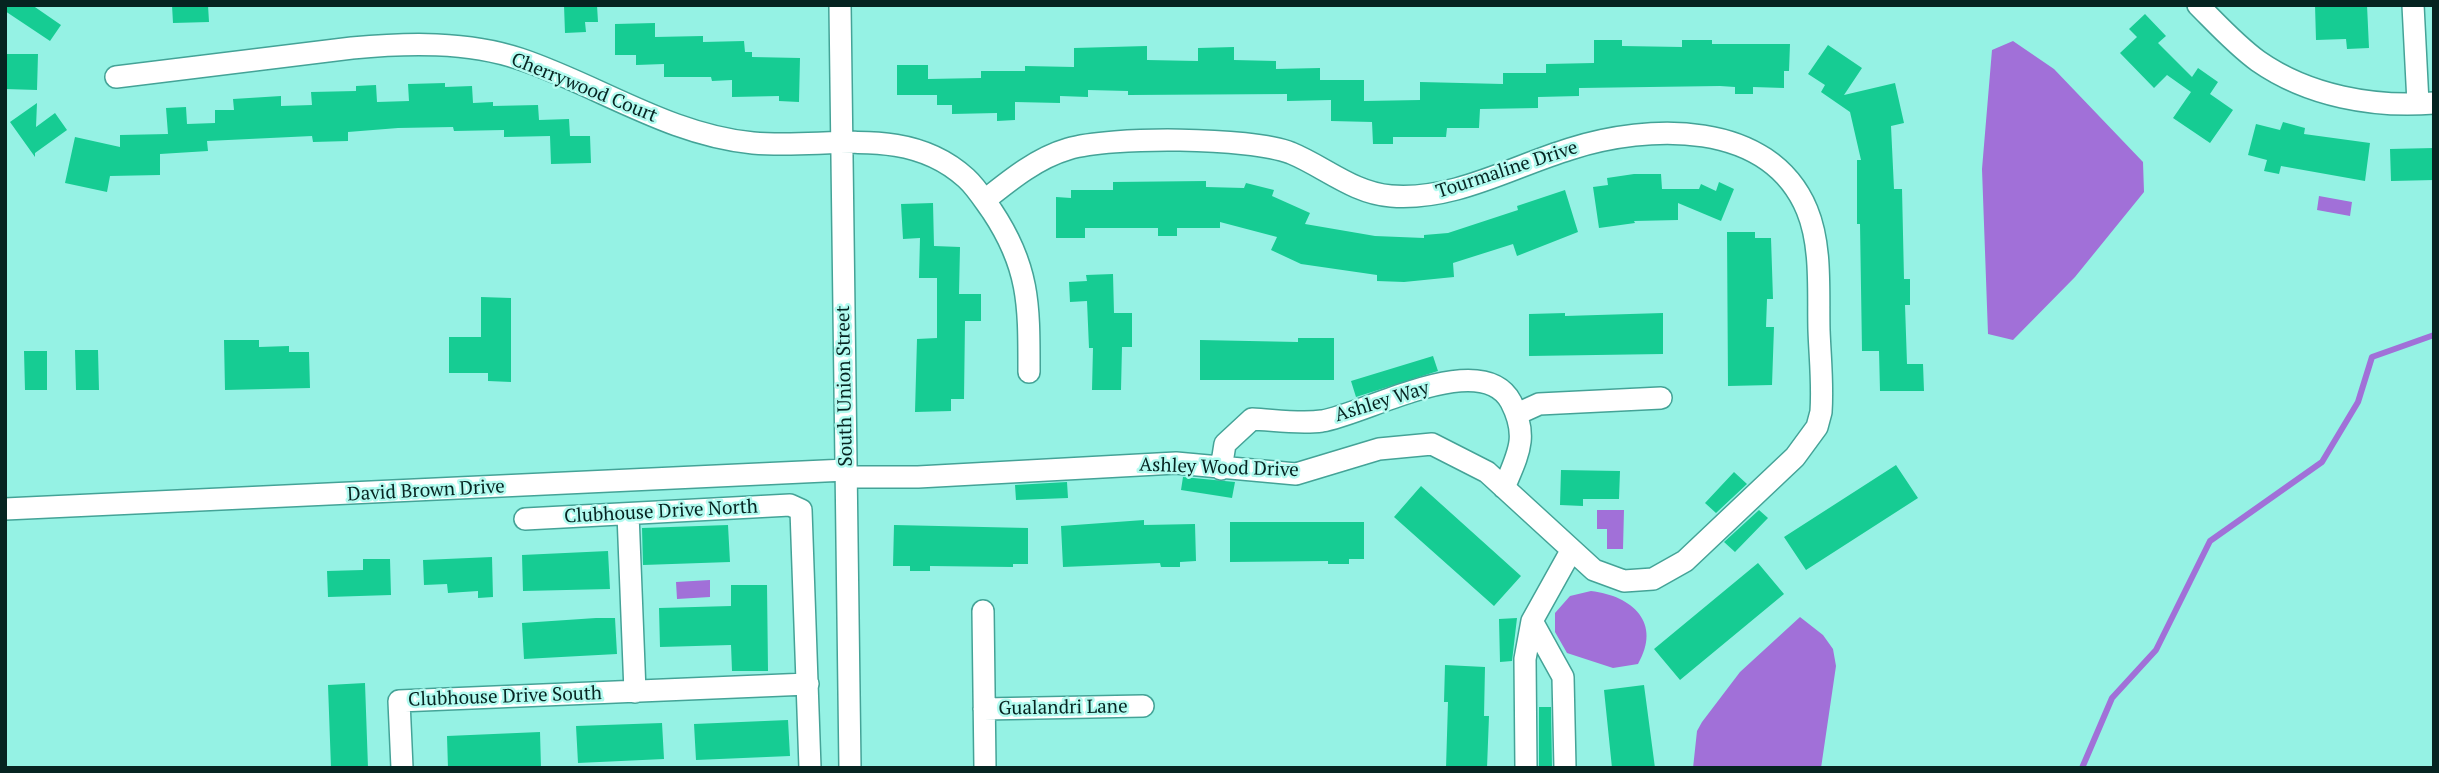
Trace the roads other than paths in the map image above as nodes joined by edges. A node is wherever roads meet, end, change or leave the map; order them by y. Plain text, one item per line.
1 (840, 5) edge
2 (2198, 5) edge
3 (2413, 5) edge
4 (116, 77) dead end
5 (2426, 103) edge
6 (842, 143) junction
7 (985, 201) junction
8 (1030, 372) dead end
9 (1661, 398) dead end
10 (1517, 414) junction
11 (1817, 427) joint
12 (1220, 469) junction
13 (846, 474) junction
14 (1504, 488) junction
15 (5, 509) edge
16 (628, 514) junction
17 (525, 519) dead end
18 (1571, 551) junction
19 (984, 611) dead end
20 (1532, 621) junction
21 (808, 684) junction
22 (635, 692) junction
23 (1143, 706) dead end
24 (984, 709) junction
25 (402, 768) edge
26 (810, 768) edge
27 (850, 768) edge
28 (985, 768) edge
29 (1526, 768) edge
30 (1565, 768) edge

1 - 6 street, South Union Street
2 - 5 street
3 - 5 street
4 - 6 street, Cherrywood Court
6 - 7 street, Cherrywood Court
6 - 13 street, South Union Street
7 - 8 street, Cherrywood Court
7 - 11 street, Tourmaline Drive
9 - 10 street
10 - 12 street, Ashley Way
10 - 14 street
11 - 18 street, Ashley Wood Drive
12 - 13 street, Ashley Wood Drive
12 - 14 street, Ashley Wood Drive
13 - 15 street, David Brown Drive
13 - 27 street, South Union Street
14 - 18 street, Ashley Wood Drive
16 - 17 street, Clubhouse Drive North
16 - 21 street, Clubhouse Drive North
16 - 22 street
18 - 20 street
19 - 24 street
20 - 29 street
20 - 30 street
21 - 22 street, Clubhouse Drive South
21 - 26 street
22 - 25 street, Clubhouse Drive South
23 - 24 street, Gualandri Lane
24 - 28 street

